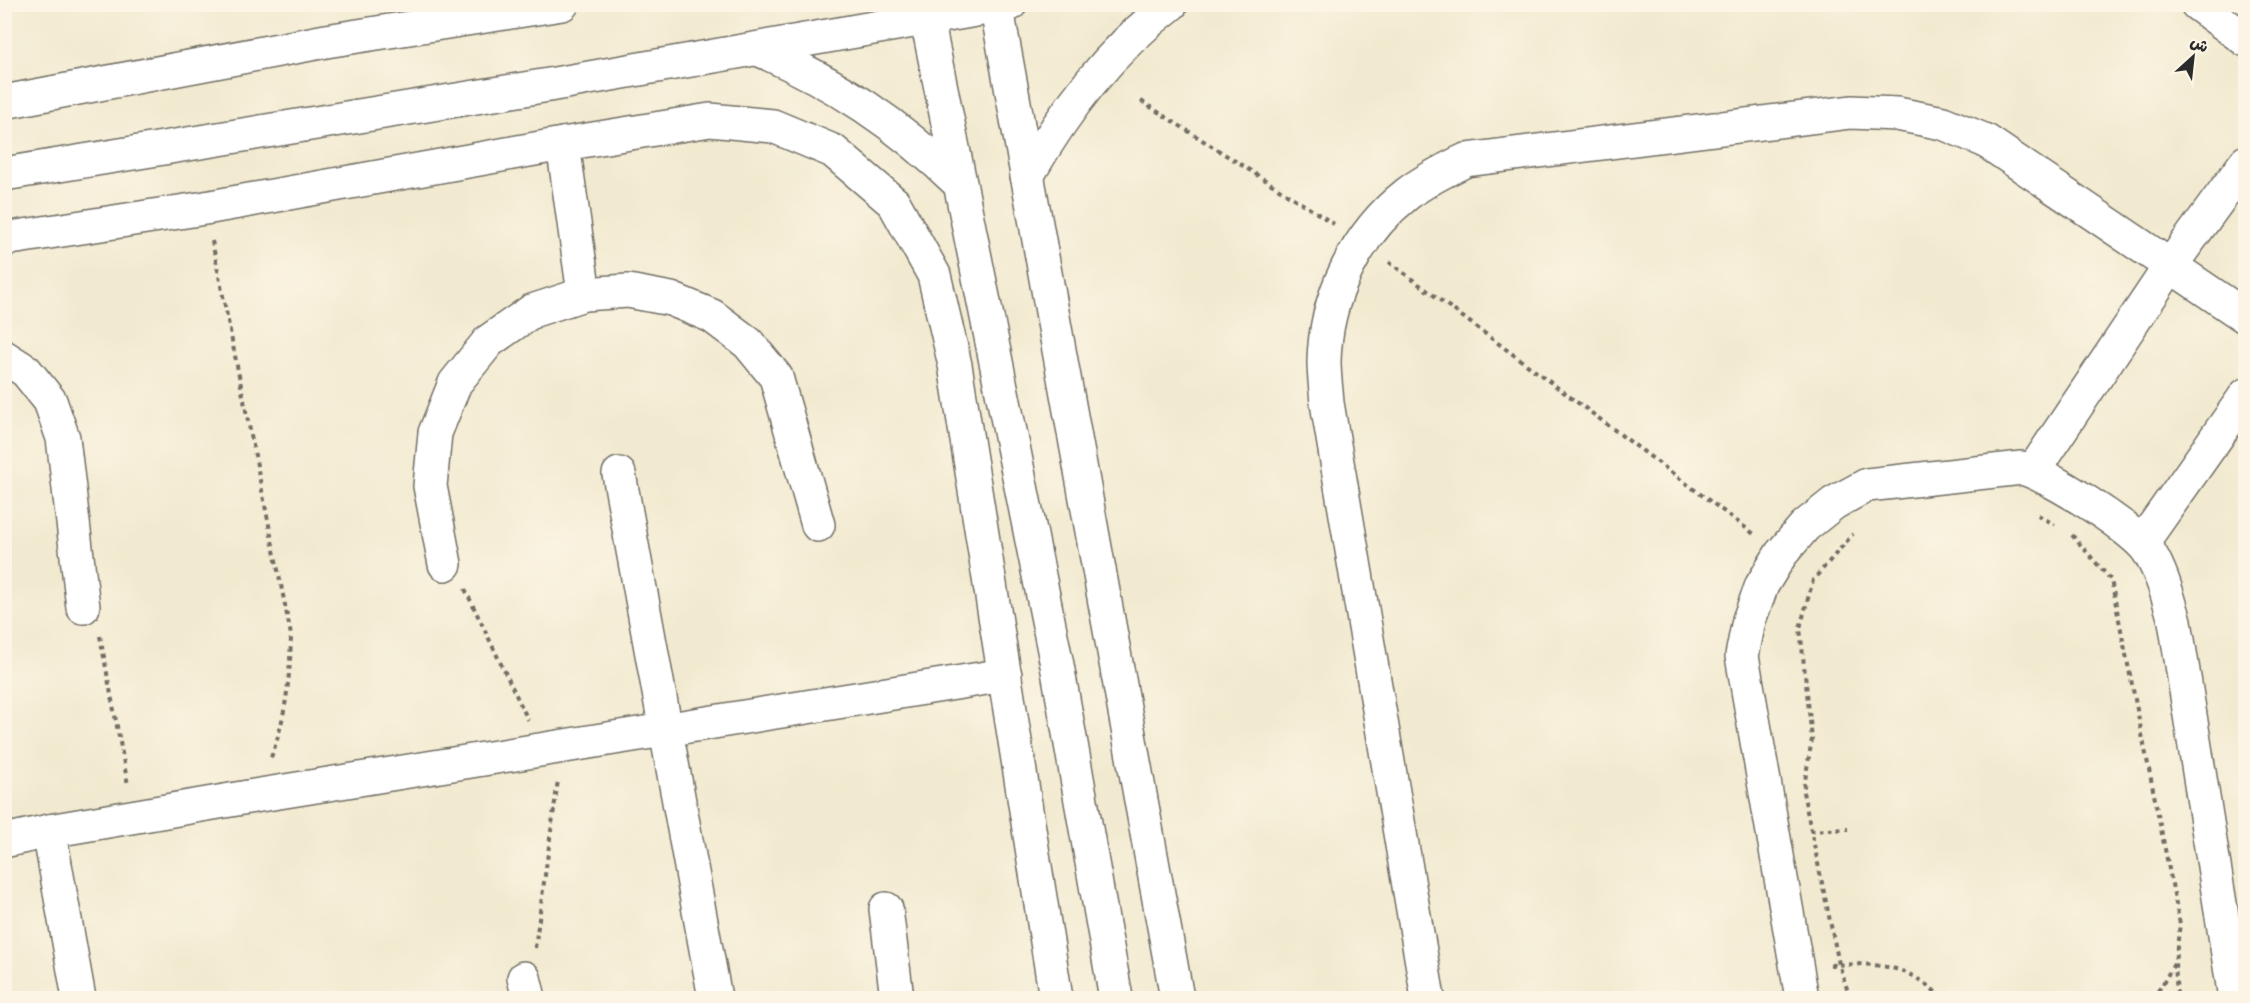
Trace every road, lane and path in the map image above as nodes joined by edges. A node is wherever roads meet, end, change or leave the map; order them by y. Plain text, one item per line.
1 (562, 4) edge
2 (1171, 4) edge
3 (2197, 4) edge
4 (1001, 5) edge
5 (925, 12) edge
6 (2246, 40) edge
7 (758, 49) junction
8 (1141, 101) dead end
9 (4, 102) edge
10 (563, 144) junction
11 (2246, 162) edge
12 (4, 174) edge
13 (1027, 176) junction
14 (960, 184) junction
15 (205, 208) junction
16 (4, 239) edge
17 (1361, 241) junction
18 (2171, 265) junction
19 (584, 294) junction
20 (2246, 317) edge
21 (4, 357) edge
22 (2246, 395) edge
23 (2033, 471) junction
24 (619, 474) dead end
25 (2031, 511) dead end
26 (818, 525) dead end
27 (1862, 529) dead end
28 (2061, 529) dead end
29 (2072, 535) dead end
30 (2142, 543) junction
31 (442, 551) joint
32 (1781, 554) junction
33 (82, 601) joint
34 (1005, 675) junction
35 (666, 730) junction
36 (553, 748) junction
37 (254, 796) junction
38 (134, 818) junction
39 (1848, 829) dead end
40 (49, 831) junction
41 (1811, 831) junction
42 (1773, 834) junction
43 (4, 841) edge
44 (886, 909) dead end
45 (2175, 962) junction
46 (1839, 964) junction
47 (1796, 966) junction
48 (527, 991) edge
49 (79, 999) edge
50 (715, 999) edge
51 (897, 999) edge
52 (1056, 999) edge
53 (1116, 999) edge
54 (1177, 999) edge
55 (1428, 999) edge
56 (1802, 999) edge
57 (1850, 999) edge
58 (1942, 999) edge
59 (2152, 999) edge
60 (2177, 999) edge
61 (2235, 999) edge

1 - 9 street
2 - 13 street
3 - 6 street
4 - 5 street
4 - 13 street
5 - 7 street
5 - 14 street
7 - 12 street
7 - 14 street
8 - 17 path
10 - 15 street
10 - 19 street
10 - 34 street
11 - 18 street
13 - 54 street
14 - 53 street
15 - 16 street
15 - 37 path
17 - 18 street
17 - 32 path
17 - 55 street
18 - 20 street
18 - 23 street
19 - 26 street
19 - 31 street
21 - 33 street
22 - 30 street
23 - 30 street
23 - 32 street
24 - 35 street
25 - 28 path
27 - 41 path
29 - 45 path
30 - 61 street
31 - 36 path
32 - 42 street
33 - 38 path
34 - 35 street
34 - 52 street
35 - 36 street
35 - 50 street
36 - 37 street
36 - 48 path
37 - 38 street
38 - 40 street
39 - 41 path
40 - 43 street
40 - 49 street
41 - 42 path
41 - 46 path
42 - 47 street
44 - 51 street
45 - 59 path
45 - 60 path
46 - 47 path
46 - 57 path
46 - 58 path
47 - 56 street

